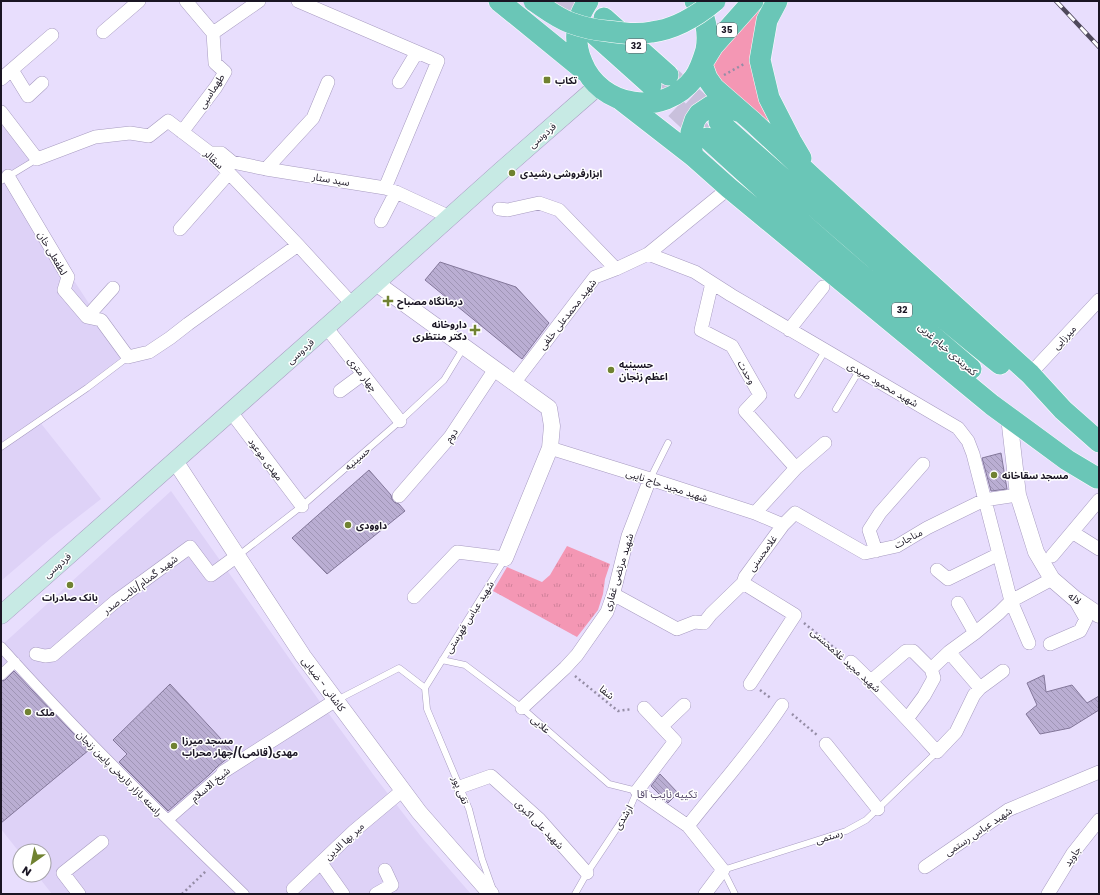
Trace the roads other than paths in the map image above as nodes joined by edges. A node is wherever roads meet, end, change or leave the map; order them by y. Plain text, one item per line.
1 (139, 1) edge
2 (186, 1) edge
3 (259, 1) edge
4 (298, 1) edge
5 (534, 1) edge
6 (545, 1) edge
7 (588, 1) edge
8 (695, 1) edge
9 (715, 1) edge
10 (753, 1) edge
11 (777, 1) edge
12 (501, 2) edge
13 (598, 26) tunnel mouth
14 (103, 32) dead end
15 (213, 34) junction
16 (52, 35) dead end
17 (417, 52) junction
18 (702, 63) junction
19 (12, 70) junction
20 (591, 78) junction
21 (1, 80) edge
22 (659, 80) tunnel mouth
23 (328, 82) dead end
24 (399, 82) dead end
25 (42, 83) dead end
26 (621, 100) junction
27 (1, 112) edge
28 (742, 113) junction
29 (182, 132) junction
30 (210, 153) junction
31 (692, 156) junction
32 (37, 159) junction
33 (266, 168) junction
34 (229, 172) junction
35 (5, 178) edge
36 (813, 178) junction
37 (729, 188) junction
38 (391, 190) junction
39 (499, 209) dead end
40 (450, 216) junction
41 (381, 221) dead end
42 (180, 229) dead end
43 (298, 245) junction
44 (648, 254) junction
45 (616, 269) junction
46 (376, 283) junction
47 (712, 284) junction
48 (823, 287) dead end
49 (113, 288) dead end
50 (1099, 300) edge
51 (352, 304) junction
52 (87, 317) junction
53 (326, 327) junction
54 (789, 330) junction
55 (464, 347) junction
56 (825, 351) junction
57 (128, 357) junction
58 (495, 369) junction
59 (859, 371) junction
60 (363, 374) junction
61 (1030, 374) junction
62 (514, 383) junction
63 (340, 391) dead end
64 (798, 395) dead end
65 (836, 409) dead end
66 (1063, 410) junction
67 (231, 412) junction
68 (1009, 417) junction
69 (400, 421) junction
70 (1099, 442) edge
71 (668, 443) dead end
72 (825, 443) dead end
73 (1, 447) edge
74 (550, 448) junction
75 (175, 461) junction
76 (923, 464) dead end
77 (796, 468) junction
78 (650, 479) junction
79 (1098, 479) edge
80 (1018, 494) junction
81 (399, 496) dead end
82 (984, 500) junction
83 (1099, 500) edge
84 (302, 506) junction
85 (755, 513) junction
86 (783, 525) junction
87 (1072, 532) junction
88 (1099, 549) edge
89 (876, 551) junction
90 (999, 554) junction
91 (237, 556) junction
92 (1052, 556) dead end
93 (505, 558) junction
94 (937, 570) dead end
95 (1052, 579) junction
96 (742, 583) junction
97 (613, 594) junction
98 (414, 597) dead end
99 (1074, 598) junction
100 (1011, 601) junction
101 (958, 603) dead end
102 (1, 614) edge
103 (1099, 615) edge
104 (975, 633) junction
105 (1029, 643) dead end
106 (1050, 644) dead end
107 (1, 647) edge
108 (949, 652) junction
109 (36, 654) dead end
110 (442, 660) junction
111 (15, 662) junction
112 (851, 662) road end
113 (931, 669) junction
114 (1003, 671) dead end
115 (1, 674) edge
116 (871, 681) junction
117 (750, 684) road end
118 (425, 688) junction
119 (980, 688) junction
120 (336, 700) junction
121 (684, 705) dead end
122 (782, 705) road end
123 (522, 708) junction
124 (644, 708) road end
125 (907, 719) junction
126 (662, 726) junction
127 (826, 744) road end
128 (937, 752) junction
129 (223, 772) joint
130 (1099, 772) edge
131 (460, 788) junction
132 (403, 790) junction
133 (637, 791) junction
134 (878, 809) junction
135 (168, 820) junction
136 (1099, 820) edge
137 (688, 826) junction
138 (102, 842) dead end
139 (321, 862) junction
140 (925, 867) dead end
141 (385, 870) dead end
142 (722, 870) junction
143 (587, 874) junction
144 (290, 891) edge
145 (79, 894) edge
146 (244, 894) edge
147 (343, 894) edge
148 (376, 894) edge
149 (491, 894) edge
150 (494, 894) edge
151 (575, 894) edge
152 (705, 894) edge
153 (734, 894) edge
154 (1048, 894) edge

1 - 14 street
2 - 15 street
3 - 15 street
4 - 17 street
5 - 9 highway, bridge
6 - 12 highway
7 - 20 highway
8 - 18 highway
10 - 18 highway, 35
11 - 36 highway
12 - 20 highway
13 - 22 highway, 32
15 - 29 street, طهماسبی
16 - 19 street
17 - 24 street
17 - 38 street
18 - 26 highway
18 - 28 highway
19 - 21 street
19 - 25 street
20 - 26 highway
20 - 40 main road, فردوسی
23 - 33 street
26 - 31 highway
27 - 32 street
28 - 31 highway
28 - 36 highway
29 - 30 street, سقالر
29 - 32 street, سقالر
30 - 33 street, سید ستار
30 - 34 street, سقالر
31 - 37 highway
32 - 35 lane
33 - 38 street, سید ستار
34 - 42 street
34 - 43 street, سقالر
35 - 52 street, لطفعلی خان
36 - 61 highway
37 - 44 street, شهید محمدعلی خلفی
37 - 68 highway
38 - 40 street, سید ستار
38 - 41 street
39 - 45 street
40 - 46 main road, فردوسی
43 - 51 street, سقالر
43 - 57 street
44 - 45 street, شهید محمدعلی خلفی
44 - 47 street, شهید محمود صیدی
45 - 62 street, شهید محمدعلی خلفی
46 - 51 main road, فردوسی
46 - 55 street
47 - 54 street, شهید محمود صیدی
47 - 77 street, وحدت
48 - 54 street
49 - 52 street
50 - 61 street, میرزایی
51 - 53 main road, فردوسی
52 - 57 street, لطفعلی خان
53 - 60 street, چهار متری
53 - 67 main road, فردوسی
54 - 56 street, شهید محمود صیدی
55 - 58 street
55 - 69 lane, حسینیه
56 - 59 street, شهید محمود صیدی
56 - 64 lane
57 - 73 lane
58 - 62 street
58 - 81 street, دوم
59 - 65 lane
59 - 82 street, شهید محمود صیدی
60 - 63 street
60 - 69 street, چهار متری
61 - 66 highway
62 - 74 street
66 - 70 highway, 32
66 - 79 highway, کمربندی خیام غربی / 32
67 - 75 main road, فردوسی
67 - 84 street, مهدی موعود
68 - 79 highway
68 - 80 street, لاله
69 - 84 lane, حسینیه
71 - 78 lane
72 - 77 street
74 - 78 street, شهید مجید حاج نایبی
74 - 93 street, شهید عباس فهرستی
75 - 91 street, کاشانی - ضیایی
75 - 102 main road, فردوسی
76 - 89 street
77 - 85 street
78 - 85 street, شهید مجید حاج نایبی
78 - 97 street, شهید مرتضی غفاری
80 - 82 street, مناجات
80 - 95 street, لاله
82 - 89 street, مناجات
82 - 90 street, شهید محمود صیدی
83 - 87 street
84 - 91 lane, حسینیه
85 - 86 street, شهید مجید حاج نایبی
86 - 89 street, مناجات
86 - 96 street, غلامحسنی
87 - 88 street
87 - 92 street
90 - 94 street
90 - 100 street, شهید محمود صیدی
91 - 109 street, شهید گمنام/نائب صدر
91 - 120 street, کاشانی - ضیایی
93 - 98 street
93 - 110 lane, شهید عباس فهرستی
95 - 99 street, لاله
95 - 100 street
96 - 97 street, غلامحسنی
96 - 117 street
97 - 123 street, شهید مرتضی غفاری
99 - 103 street, لاله
99 - 106 street
100 - 104 street
100 - 105 street, شهید محمود صیدی
101 - 104 street
104 - 108 street
107 - 111 street, راسته بازار تاریخی پایین زنجان
108 - 113 street
108 - 119 street
110 - 118 lane, شهید عباس فهرستی
110 - 123 lane, علایی
111 - 115 street
111 - 135 street, راسته بازار تاریخی پایین زنجان
112 - 116 street, شهید مجید غلامحسنی
113 - 116 street
113 - 125 street
114 - 119 street
116 - 125 street, شهید مجید غلامحسنی
118 - 120 lane
118 - 131 lane, تقی پور
119 - 128 street
120 - 129 street, شیخ الاسلام
120 - 132 street, کاشانی - ضیایی
121 - 126 street
122 - 137 street
123 - 133 lane, علایی
124 - 126 street, ارشدی
125 - 128 street, شهید مجید غلامحسنی
126 - 133 street, ارشدی
127 - 134 street
128 - 134 lane, رستمی
129 - 135 street, شیخ الاسلام
130 - 140 street, شهید عباس رستمی
131 - 143 street, شهید علی اکبری
131 - 150 lane, تقی پور
132 - 139 street, میر بها الدین
132 - 149 street, کاشانی - ضیایی
133 - 137 street
133 - 143 lane, ارشدی
134 - 142 lane, رستمی
135 - 146 street, راسته بازار تاریخی پایین زنجان
136 - 154 street, جاوید
137 - 142 street
138 - 145 street
139 - 144 street, میر بها الدین
139 - 147 street
141 - 148 street
142 - 152 street
142 - 153 lane
143 - 151 lane, ارشدی

